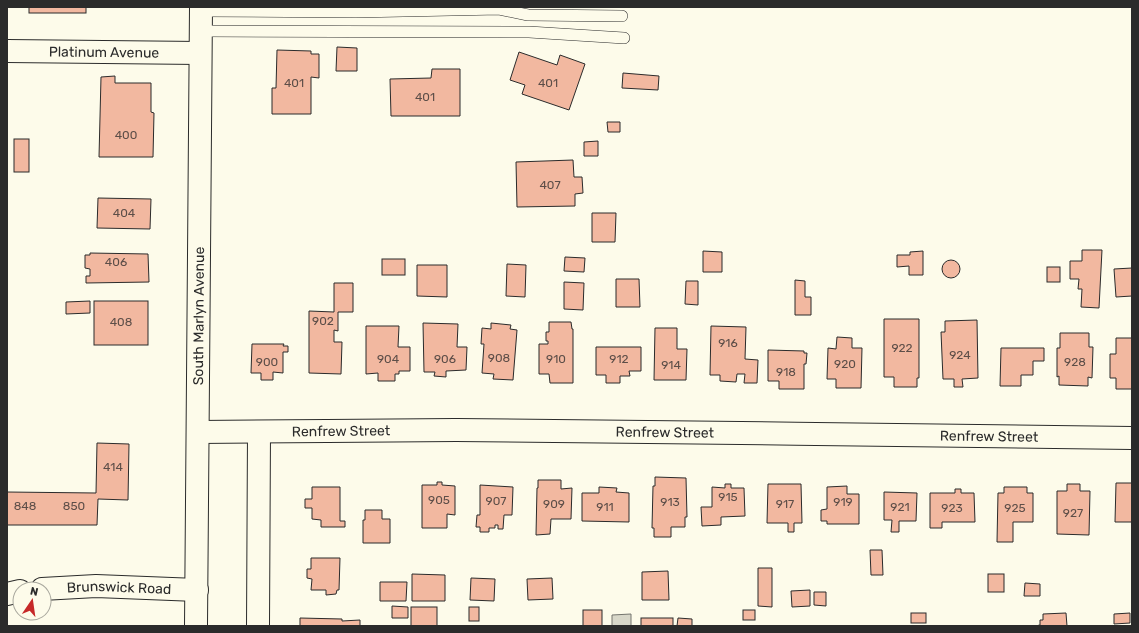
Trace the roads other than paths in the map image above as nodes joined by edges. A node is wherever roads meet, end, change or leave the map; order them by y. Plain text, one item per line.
1 (201, 16) edge
2 (622, 16) dead end
3 (624, 38) dead end
4 (7, 51) edge
5 (200, 53) junction
6 (198, 432) junction
7 (260, 433) junction
8 (1132, 438) edge
9 (52, 588) edge
10 (197, 590) junction
11 (196, 626) edge
12 (258, 626) edge

1 - 2 lane
1 - 3 lane
1 - 5 street, South Marlyn Avenue
4 - 5 street, Platinum Avenue
5 - 6 street, South Marlyn Avenue
6 - 7 street, Renfrew Street
6 - 10 street, South Marlyn Avenue
7 - 8 street, Renfrew Street
7 - 12 street
9 - 10 street, Brunswick Road
10 - 11 street, South Marlyn Avenue

